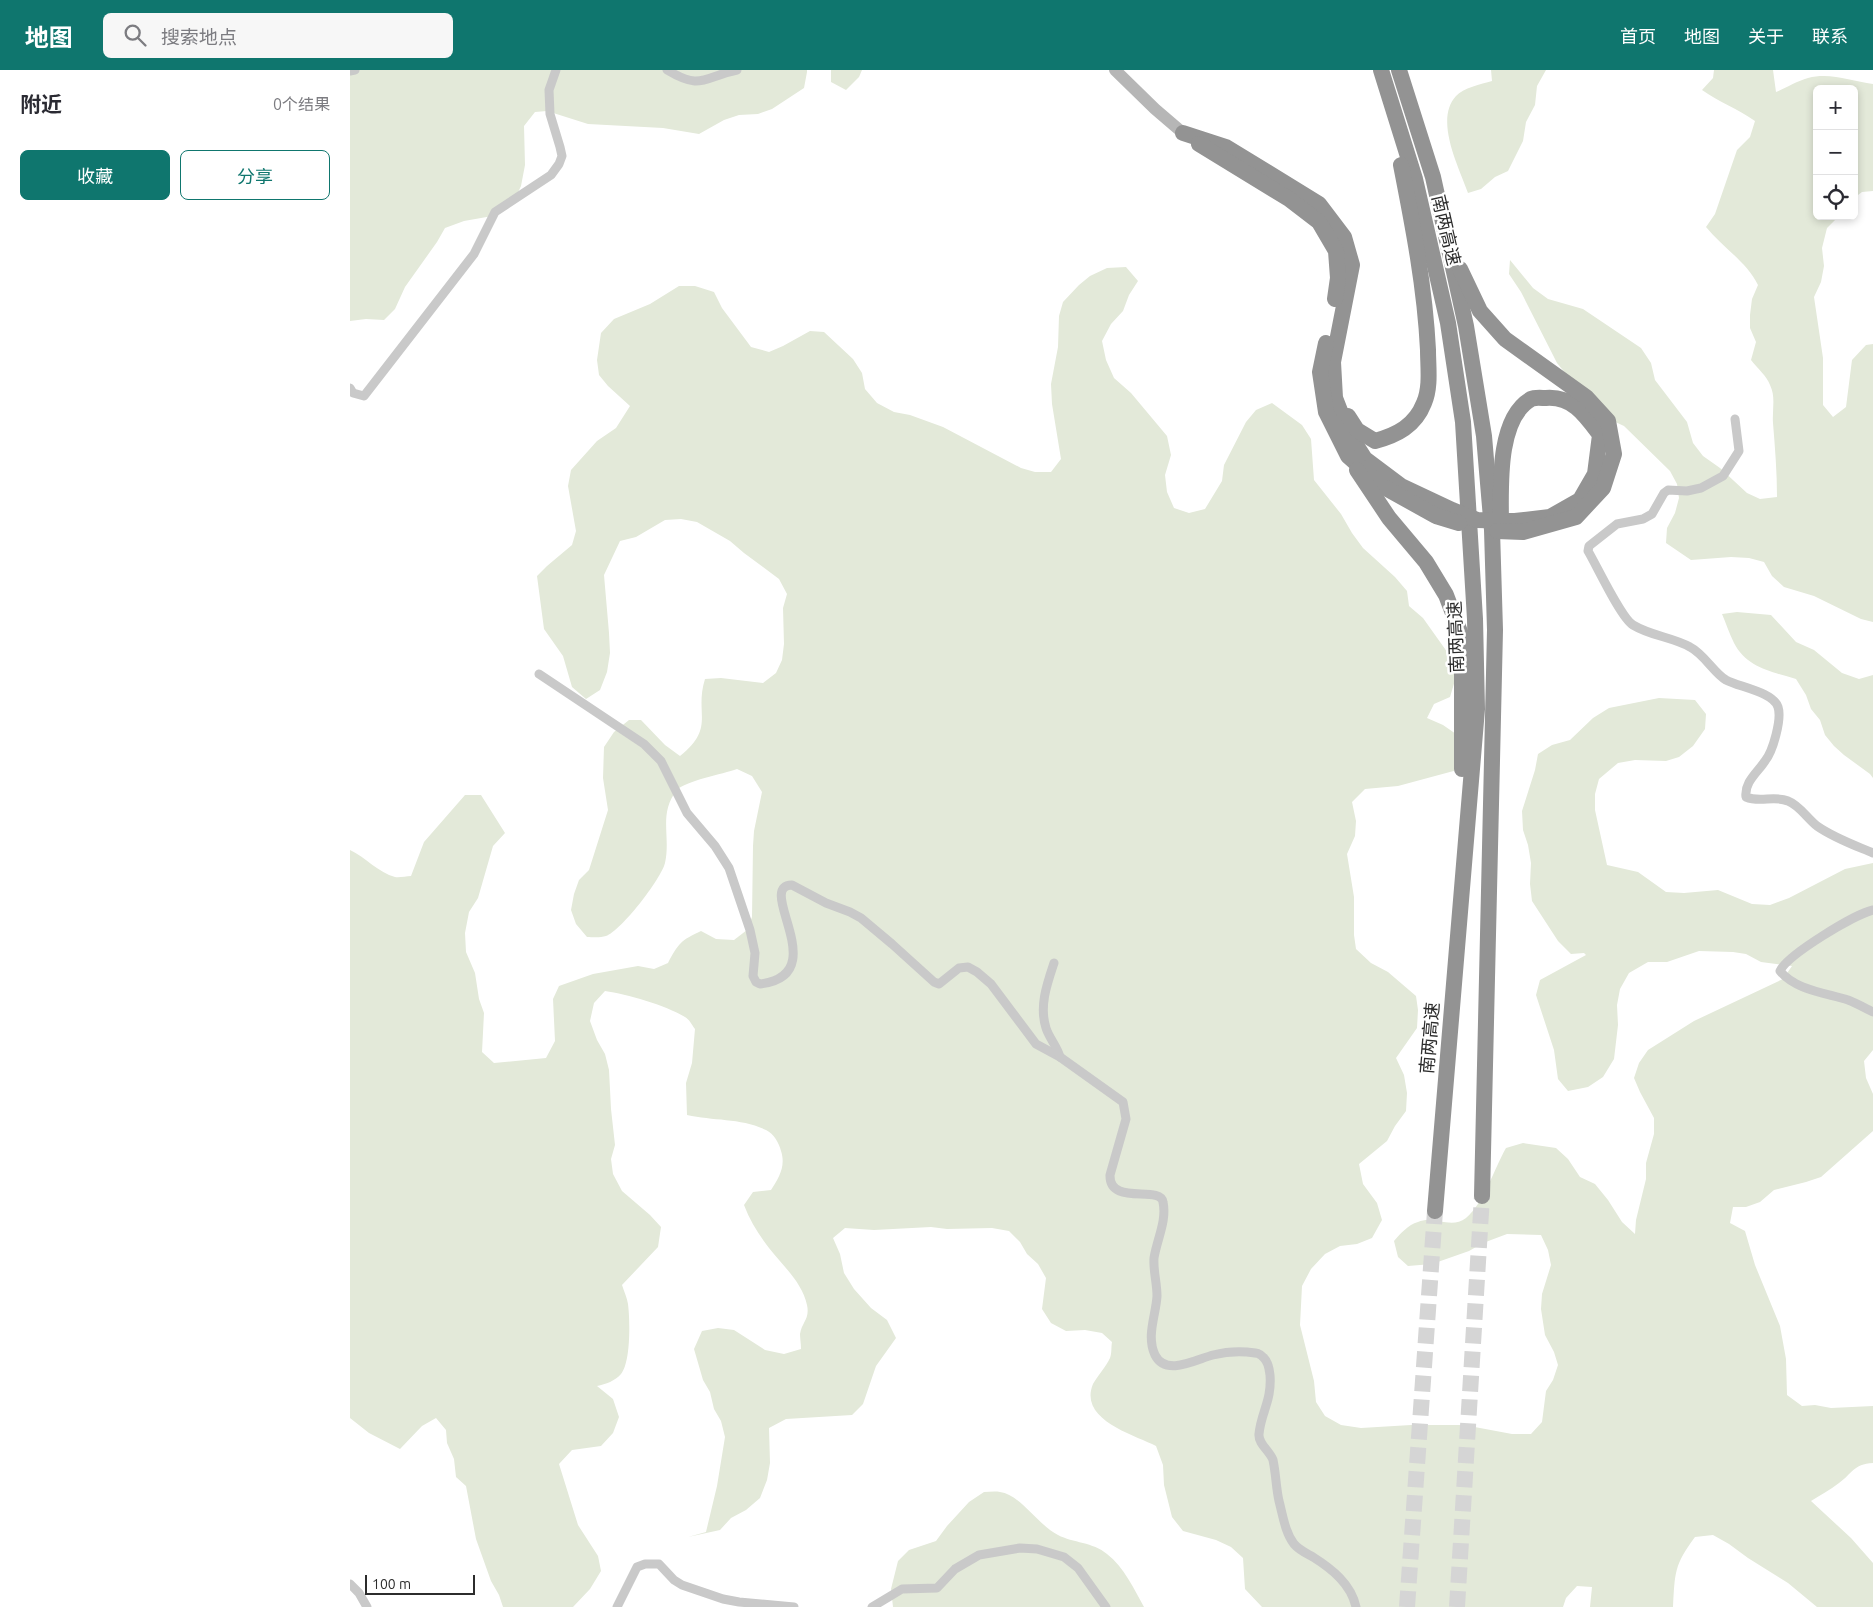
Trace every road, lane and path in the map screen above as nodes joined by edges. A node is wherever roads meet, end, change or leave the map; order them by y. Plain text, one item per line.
1 (355, 70) edge
2 (556, 70) edge
3 (667, 70) edge
4 (737, 70) edge
5 (1115, 70) edge
6 (1398, 70) edge
7 (350, 71) edge
8 (1382, 76) edge
9 (1183, 133) joint
10 (1447, 240) junction
11 (350, 388) edge
12 (1330, 398) junction
13 (1735, 419) dead end
14 (1348, 456) junction
15 (1495, 501) junction
16 (539, 674) dead end
17 (1873, 853) edge
18 (1461, 902) junction
19 (1873, 910) edge
20 (1054, 963) dead end
21 (1873, 1012) edge
22 (1060, 1057) junction
23 (1482, 1196) tunnel mouth
24 (1435, 1211) tunnel mouth
25 (350, 1584) edge
26 (367, 1607) edge
27 (617, 1607) edge
28 (794, 1607) edge
29 (872, 1607) edge
30 (1106, 1607) edge
31 (1356, 1607) edge

1 - 7 street
2 - 11 street
3 - 4 street
5 - 9 street
6 - 10 highway, 南两高速
8 - 12 highway
8 - 18 highway, 南两高速
9 - 12 highway
10 - 14 highway
10 - 15 highway, 南两高速
12 - 14 highway
12 - 15 highway
13 - 17 street
14 - 18 highway
15 - 23 highway, 南两高速
16 - 22 street
18 - 24 highway, 南两高速
19 - 21 street
20 - 22 street
22 - 31 street
25 - 26 street
27 - 28 street
29 - 30 street

